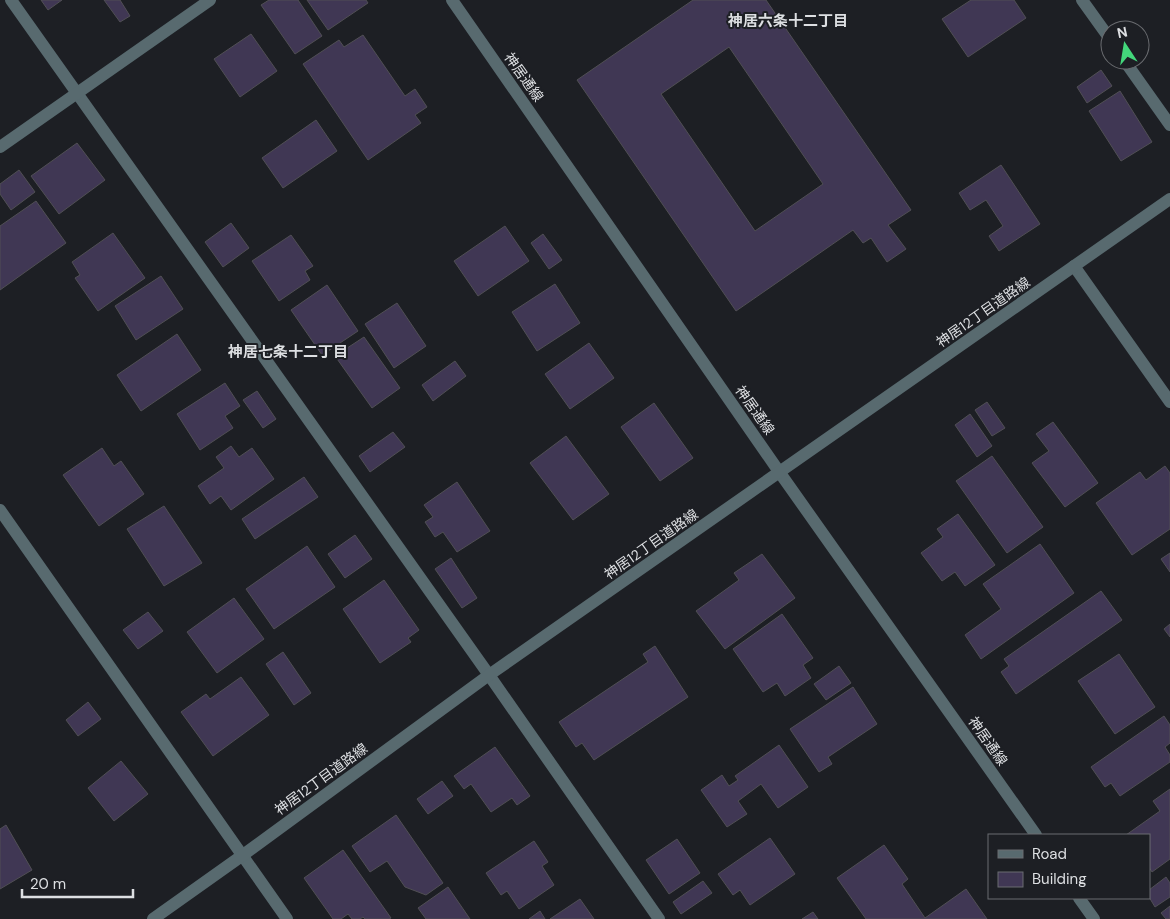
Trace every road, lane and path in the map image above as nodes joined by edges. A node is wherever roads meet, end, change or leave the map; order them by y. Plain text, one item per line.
1 (11, 0) edge
2 (210, 0) edge
3 (452, 0) edge
4 (1082, 0) edge
5 (1100, 26) edge
6 (1131, 70) edge
7 (76, 94) junction
8 (1170, 125) edge
9 (0, 147) edge
10 (1170, 199) edge
11 (1074, 266) junction
12 (1170, 402) edge
13 (780, 473) junction
14 (0, 510) edge
15 (489, 675) junction
16 (1035, 834) edge
17 (243, 855) junction
18 (1080, 899) edge
19 (153, 919) edge
20 (287, 919) edge
21 (659, 919) edge
22 (1094, 919) edge

1 - 7 street
2 - 7 street
3 - 13 street, 神居通線
4 - 5 street
6 - 8 street
7 - 9 street
7 - 15 street
10 - 11 street, 神居12丁目道路線
11 - 12 street
11 - 13 street, 神居12丁目道路線
13 - 15 street, 神居12丁目道路線
13 - 16 street, 神居通線
14 - 17 street
15 - 17 street, 神居12丁目道路線
15 - 21 street
17 - 19 street, 神居12丁目道路線
17 - 20 street
18 - 22 street

